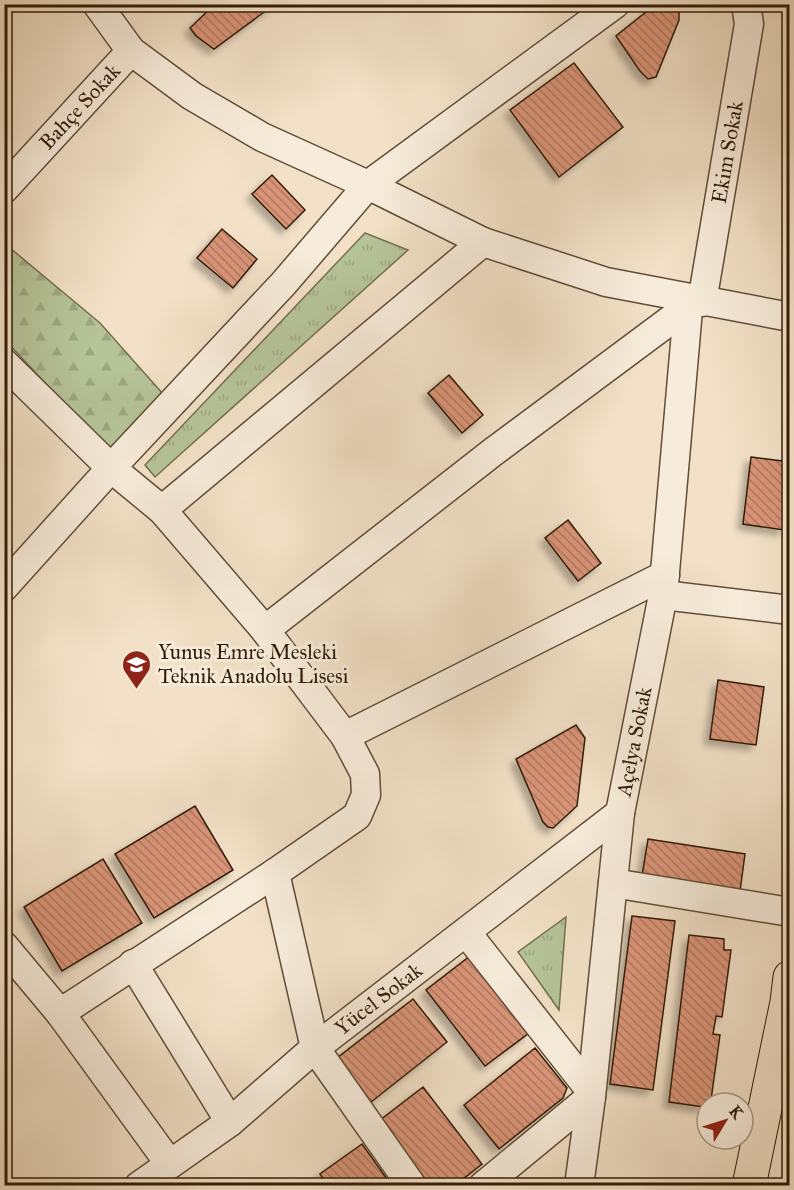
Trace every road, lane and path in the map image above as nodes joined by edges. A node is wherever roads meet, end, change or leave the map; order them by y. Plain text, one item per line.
1 (97, 4) edge
2 (615, 4) edge
3 (747, 4) edge
4 (131, 51) junction
5 (368, 185) junction
6 (4, 189) edge
7 (483, 242) junction
8 (693, 302) junction
9 (789, 317) edge
10 (4, 363) edge
11 (111, 468) junction
12 (162, 510) junction
13 (5, 585) edge
14 (664, 585) junction
15 (789, 610) edge
16 (265, 630) junction
17 (345, 736) junction
18 (620, 813) junction
19 (275, 873) junction
20 (613, 883) junction
21 (789, 912) edge
22 (466, 932) junction
23 (4, 946) edge
24 (133, 964) junction
25 (789, 994) edge
26 (60, 1013) junction
27 (315, 1048) junction
28 (591, 1094) junction
29 (230, 1122) junction
30 (169, 1163) junction
31 (139, 1185) edge
32 (412, 1185) edge
33 (483, 1185) edge
34 (579, 1185) edge
35 (749, 1185) edge

1 - 4 street
2 - 5 street
3 - 8 street, Ekim Sokak
4 - 5 street
4 - 6 street, Bahçe Sokak
5 - 7 street
5 - 11 street
7 - 8 street
7 - 12 street
8 - 9 street
8 - 14 street, Açelya Sokak
8 - 16 street
10 - 11 street
11 - 12 street
11 - 13 street
12 - 16 street
14 - 15 street
14 - 17 street
14 - 18 street, Açelya Sokak
16 - 17 street
17 - 19 street
18 - 20 street, Açelya Sokak
18 - 22 street, Yücel Sokak
19 - 24 street
19 - 27 street
20 - 21 street
20 - 28 street, Açelya Sokak
22 - 27 street, Yücel Sokak
22 - 28 street
23 - 26 street
24 - 26 street
24 - 29 street
25 - 35 main road
26 - 30 street
27 - 29 street, Yücel Sokak
27 - 32 street
28 - 33 street
28 - 34 street, Açelya Sokak
29 - 30 street, Yücel Sokak
30 - 31 street, Yücel Sokak

